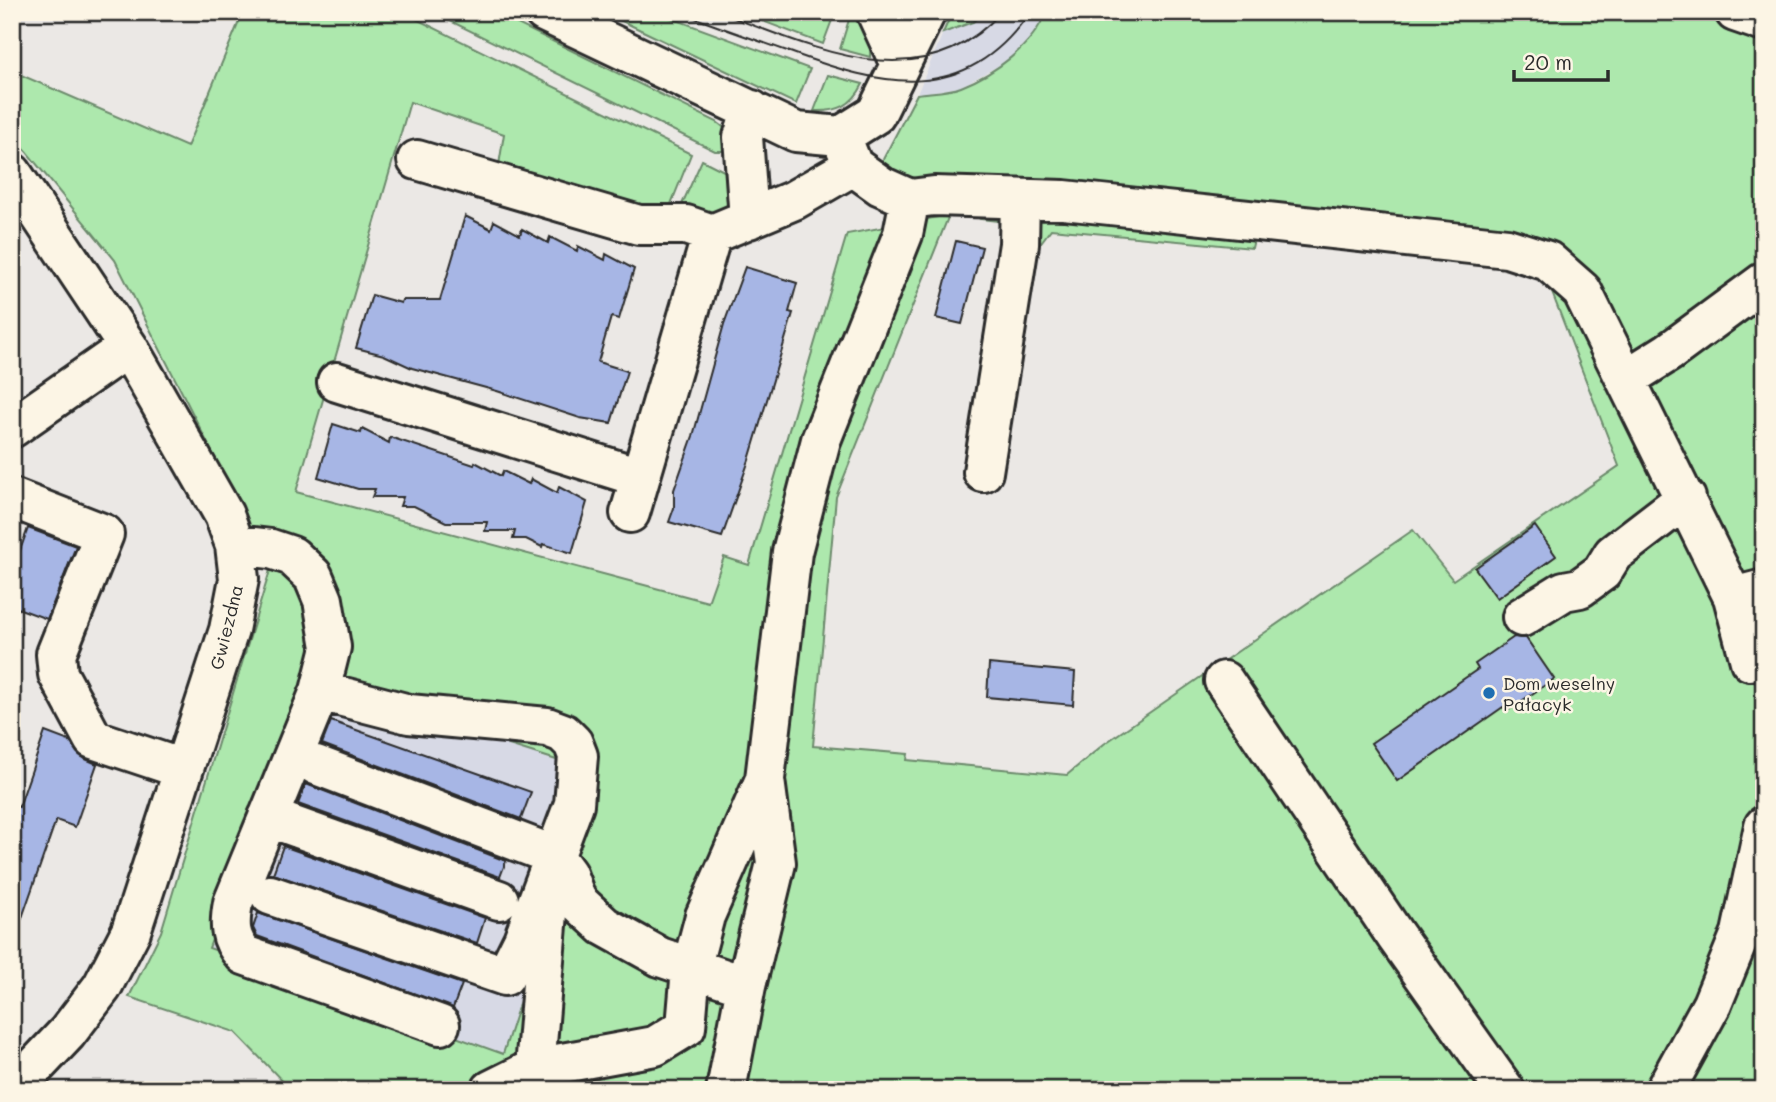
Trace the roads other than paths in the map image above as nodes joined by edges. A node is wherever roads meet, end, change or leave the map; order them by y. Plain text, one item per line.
1 (544, 12) edge
2 (876, 12) edge
3 (926, 12) edge
4 (1735, 12) edge
5 (1764, 23) edge
6 (899, 62) junction
7 (752, 110) junction
8 (847, 151) junction
9 (417, 160) dead end
10 (12, 173) edge
11 (910, 199) junction
12 (1020, 199) junction
13 (749, 219) junction
14 (712, 234) junction
15 (1764, 282) edge
16 (128, 347) junction
17 (1626, 379) junction
18 (337, 382) dead end
19 (12, 428) edge
20 (983, 472) dead end
21 (639, 477) junction
22 (12, 498) edge
23 (1686, 498) junction
24 (630, 513) dead end
25 (235, 545) junction
26 (1748, 593) edge
27 (1522, 617) dead end
28 (1750, 661) dead end
29 (1224, 681) dead end
30 (320, 691) junction
31 (316, 765) dead end
32 (183, 769) junction
33 (765, 779) junction
34 (268, 817) junction
35 (1764, 826) edge
36 (553, 855) junction
37 (270, 895) dead end
38 (499, 900) dead end
39 (536, 902) junction
40 (691, 968) junction
41 (746, 986) junction
42 (440, 1025) dead end
43 (536, 1079) edge
44 (13, 1090) edge
45 (491, 1090) edge
46 (726, 1090) edge
47 (1505, 1090) edge
48 (1665, 1090) edge

1 - 7 street
2 - 6 street
3 - 6 street
4 - 5 street
6 - 8 street
7 - 8 street
7 - 13 street
8 - 11 street
8 - 13 street
9 - 14 street
10 - 16 street, Gwiezdna
11 - 12 street
11 - 33 street
12 - 17 street
12 - 20 street
13 - 14 street
14 - 21 street
15 - 17 street
16 - 19 street
16 - 25 street, Gwiezdna
17 - 23 street
18 - 21 street
21 - 24 street
22 - 32 street
23 - 26 street
23 - 27 street
25 - 30 street
25 - 32 street, Gwiezdna
26 - 28 street
29 - 47 street
30 - 34 street
30 - 36 street
31 - 36 street
32 - 44 street, Gwiezdna
33 - 40 street
33 - 41 street
34 - 38 street
34 - 42 street
35 - 48 street
36 - 39 street
36 - 40 street
37 - 39 street
39 - 43 street
40 - 41 street
40 - 43 street
41 - 46 street
43 - 45 street

